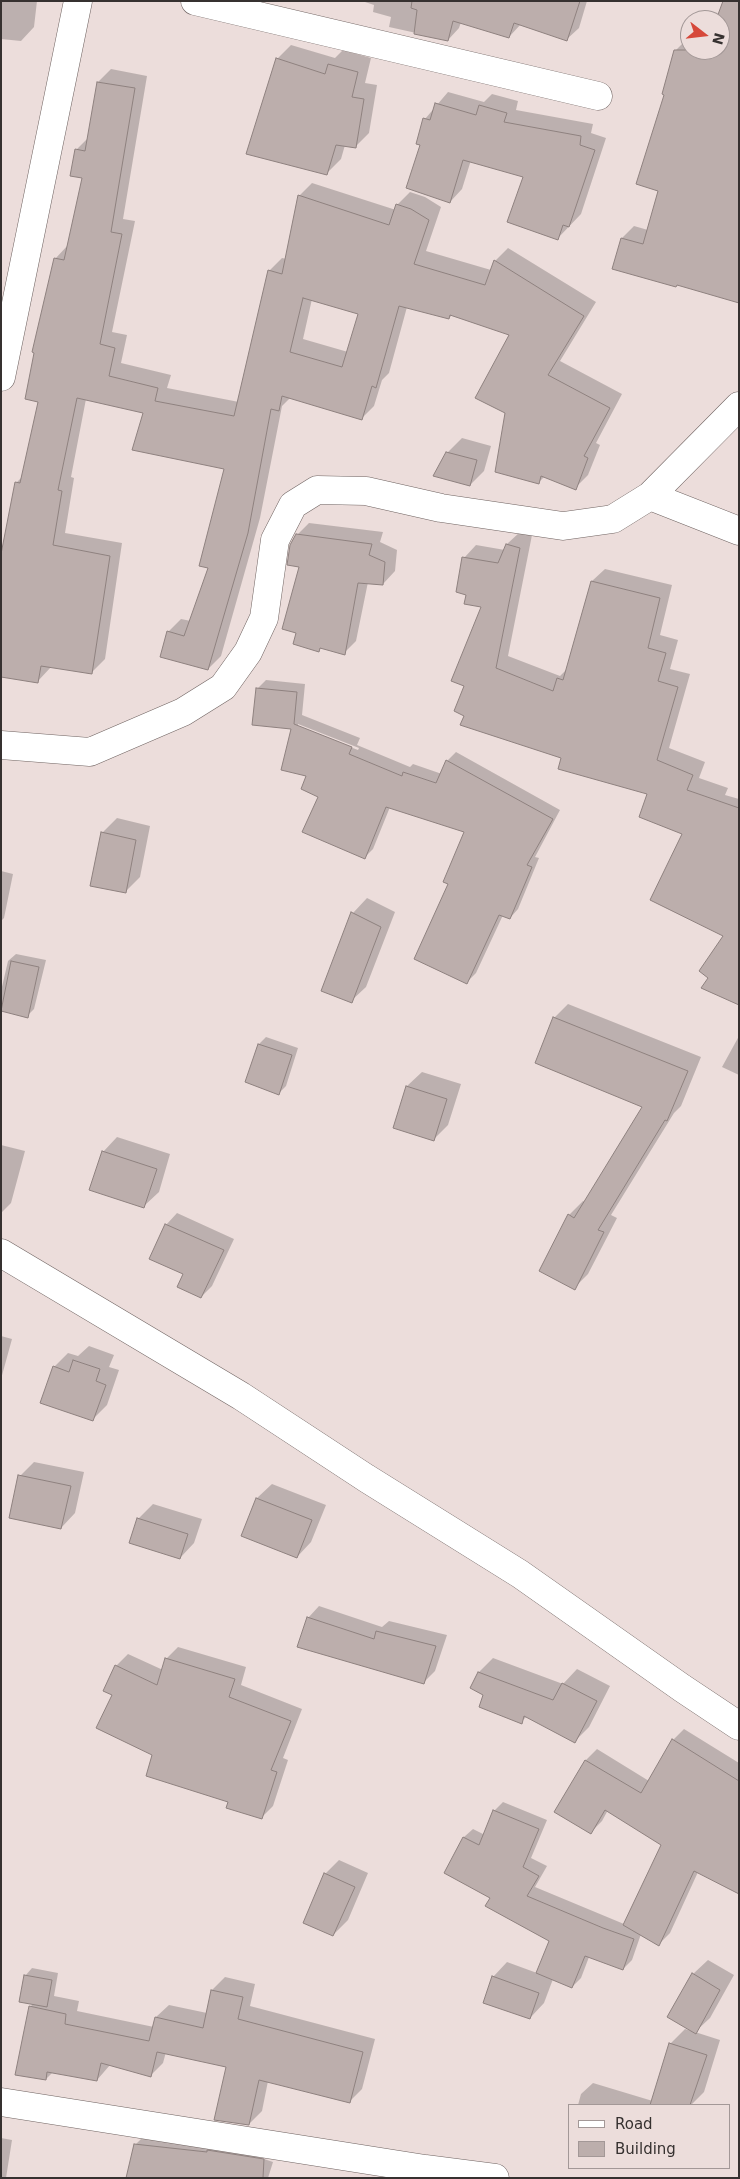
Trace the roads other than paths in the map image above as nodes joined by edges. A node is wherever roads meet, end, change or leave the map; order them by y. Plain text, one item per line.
1 (78, 1) edge
2 (195, 1) edge
3 (598, 96) dead end
4 (1, 377) edge
5 (739, 406) edge
6 (650, 496) junction
7 (739, 531) edge
8 (1, 745) edge
9 (1, 1252) edge
10 (739, 1726) edge
11 (1, 2102) edge
12 (495, 2178) edge

1 - 4 street
2 - 3 street
5 - 6 street
6 - 7 street
6 - 8 street
9 - 10 street
11 - 12 street

